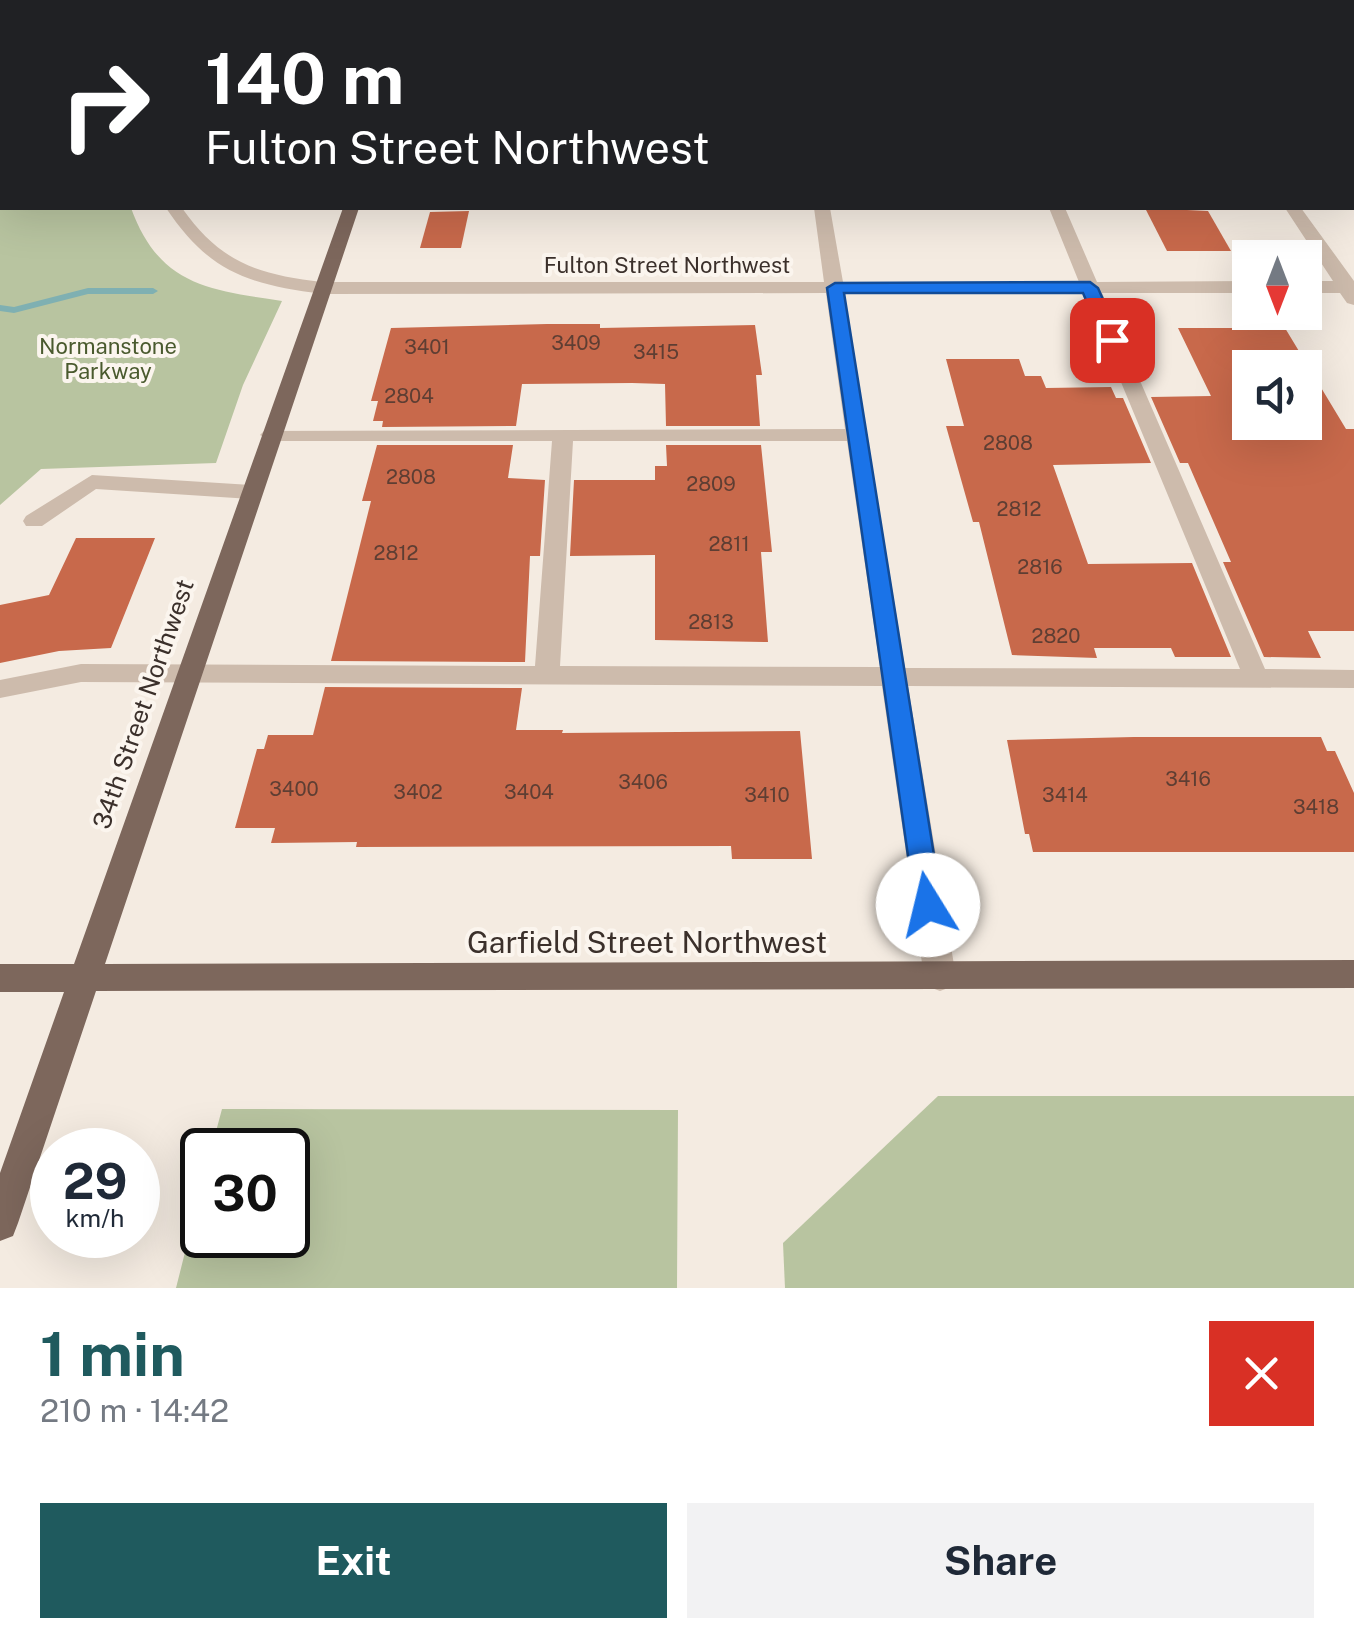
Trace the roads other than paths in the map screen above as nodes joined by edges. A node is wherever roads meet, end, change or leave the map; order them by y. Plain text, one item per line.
1 (175, 210) edge
2 (350, 210) edge
3 (822, 210) edge
4 (1058, 210) edge
5 (1294, 210) edge
6 (1232, 287) edge
7 (322, 288) junction
8 (835, 288) junction
9 (1090, 288) junction
10 (1322, 288) edge
11 (1351, 291) edge
12 (563, 434) junction
13 (271, 435) junction
14 (857, 436) junction
15 (251, 492) junction
16 (34, 521) dead end
17 (187, 676) junction
18 (548, 676) junction
19 (894, 677) junction
20 (1256, 678) junction
21 (1354, 679) edge
22 (0, 688) edge
23 (1354, 974) edge
24 (83, 977) junction
25 (940, 977) junction
26 (0, 978) edge
27 (0, 1223) edge

1 - 7 street, Fulton Street Northwest
2 - 7 main road, 34th Street Northwest
3 - 8 street
4 - 9 street
5 - 11 street
6 - 9 street, Fulton Street Northwest
7 - 8 street, Fulton Street Northwest
7 - 13 main road, 34th Street Northwest
8 - 9 street, Fulton Street Northwest
8 - 14 street
9 - 20 street
10 - 11 street
12 - 13 street
12 - 14 street
12 - 18 street
13 - 15 main road, 34th Street Northwest
14 - 19 street
15 - 16 street
15 - 17 main road, 34th Street Northwest
17 - 18 street
17 - 22 street
17 - 24 main road, 34th Street Northwest
18 - 19 street
19 - 20 street
19 - 25 street
20 - 21 street
23 - 25 main road, Garfield Street Northwest
24 - 25 main road, Garfield Street Northwest
24 - 26 main road, Garfield Street Northwest
24 - 27 main road, 34th Street Northwest

